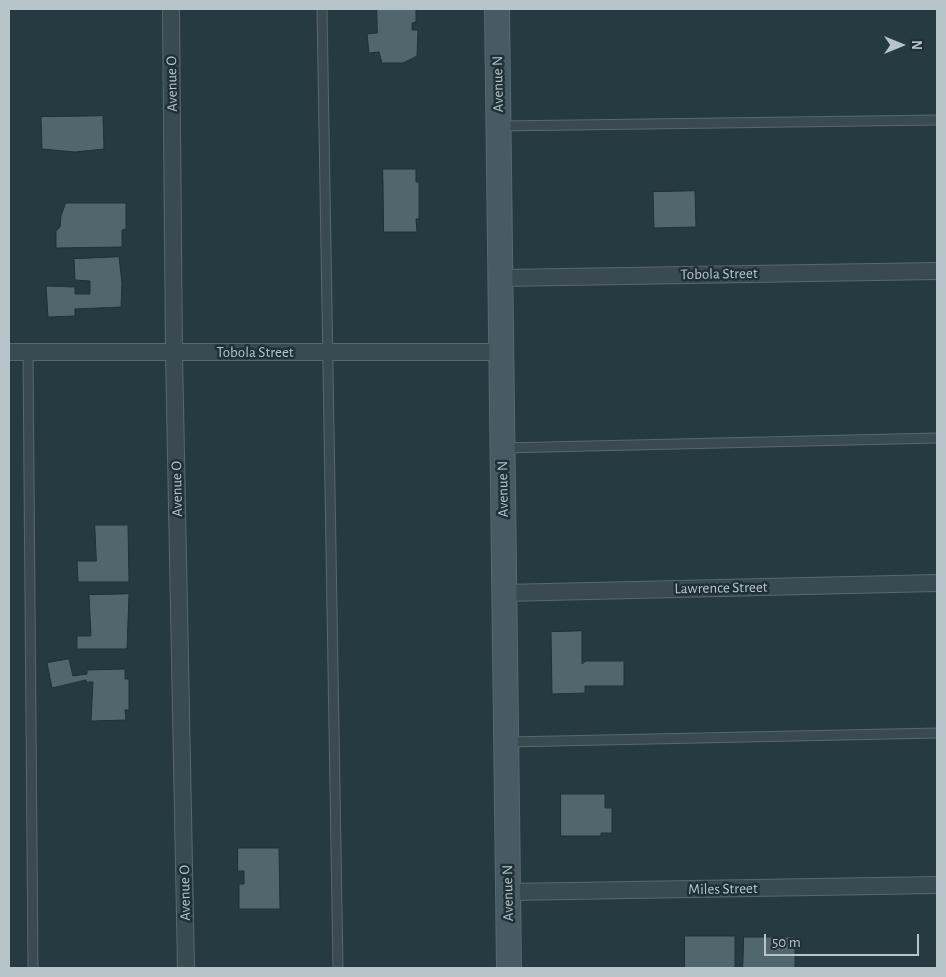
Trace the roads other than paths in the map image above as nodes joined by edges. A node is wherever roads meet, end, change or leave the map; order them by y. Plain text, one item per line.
1 (171, 9) edge
2 (322, 9) edge
3 (498, 9) edge
4 (937, 120) edge
5 (499, 126) junction
6 (937, 271) edge
7 (501, 278) junction
8 (9, 352) edge
9 (28, 352) junction
10 (174, 352) junction
11 (328, 352) junction
12 (502, 352) junction
13 (937, 438) edge
14 (503, 448) junction
15 (937, 584) edge
16 (504, 593) junction
17 (937, 732) edge
18 (506, 742) junction
19 (937, 886) edge
20 (508, 892) junction
21 (33, 968) edge
22 (186, 968) edge
23 (338, 968) edge
24 (509, 968) edge

1 - 10 street, Avenue O
2 - 11 lane
3 - 5 street, Avenue N
4 - 5 lane
5 - 7 street, Avenue N
6 - 7 street, Tobola Street
7 - 12 street, Avenue N
8 - 9 street, Tobola Street
9 - 10 street, Tobola Street
9 - 21 lane
10 - 11 street, Tobola Street
10 - 22 street, Avenue O
11 - 12 street, Tobola Street
11 - 23 lane
12 - 14 street, Avenue N
13 - 14 lane
14 - 16 street, Avenue N
15 - 16 street, Lawrence Street
16 - 18 street, Avenue N
17 - 18 lane
18 - 20 street, Avenue N
19 - 20 street, Miles Street
20 - 24 street, Avenue N

